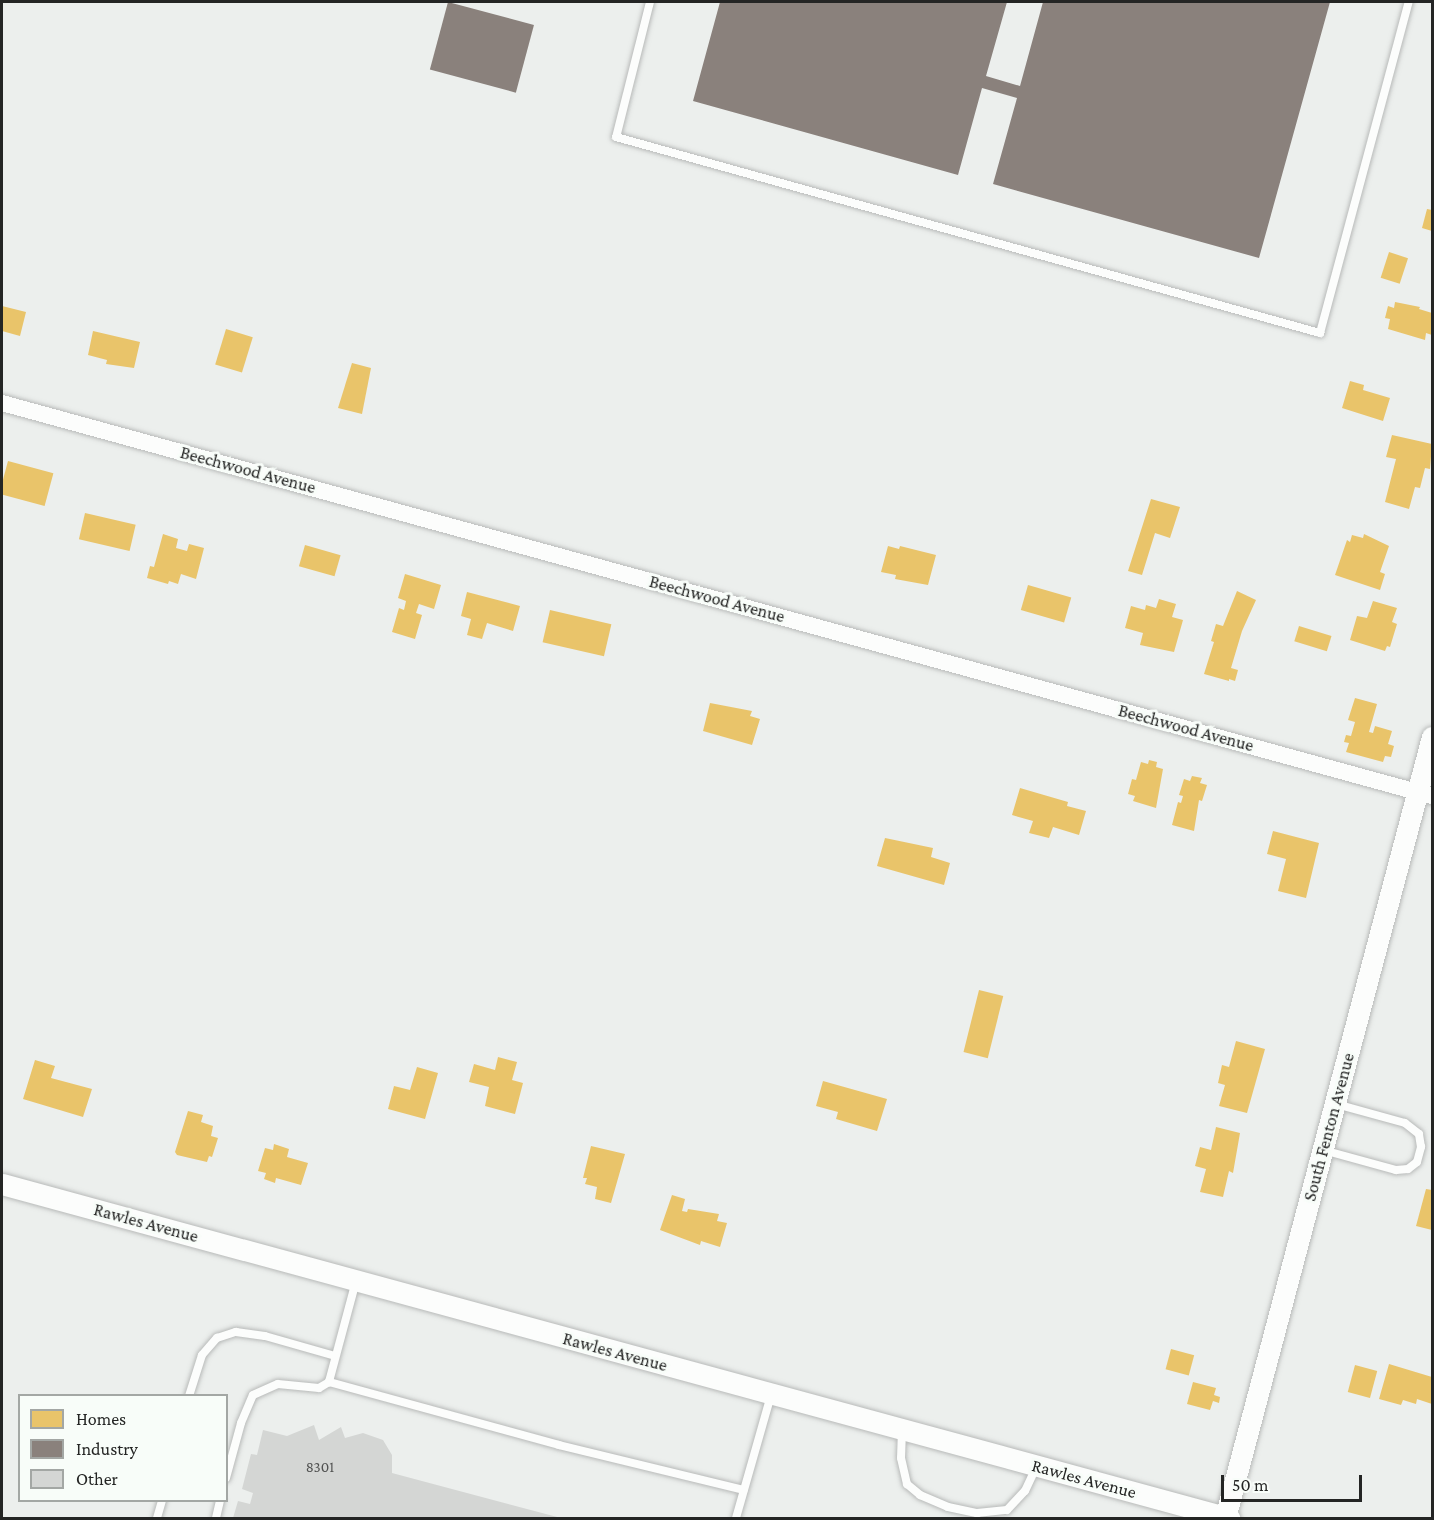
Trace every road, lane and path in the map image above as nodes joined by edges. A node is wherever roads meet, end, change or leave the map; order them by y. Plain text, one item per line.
1 (650, 2) edge
2 (1409, 2) edge
3 (2, 403) edge
4 (1432, 736) edge
5 (1425, 794) edge
6 (1335, 1104) junction
7 (1323, 1150) junction
8 (2, 1184) edge
9 (356, 1281) junction
10 (335, 1356) junction
11 (329, 1382) junction
12 (189, 1394) edge
13 (771, 1394) junction
14 (902, 1430) junction
15 (1036, 1466) junction
16 (228, 1471) edge
17 (744, 1490) junction
18 (161, 1502) edge
19 (220, 1502) edge
20 (157, 1518) edge
21 (216, 1518) edge
22 (736, 1518) edge
23 (1227, 1518) edge

1 - 2 lane
3 - 5 street, Beechwood Avenue
4 - 5 street, South Fenton Avenue
5 - 6 street, South Fenton Avenue
6 - 7 street, South Fenton Avenue
6 - 7 lane
7 - 23 street, South Fenton Avenue
8 - 9 street, Rawles Avenue
9 - 10 lane
9 - 13 street, Rawles Avenue
10 - 11 lane
10 - 12 lane
11 - 16 lane
11 - 17 lane
13 - 14 street, Rawles Avenue
13 - 17 lane
14 - 15 street, Rawles Avenue
14 - 15 lane
15 - 23 street, Rawles Avenue
17 - 22 lane
18 - 20 lane
19 - 21 lane

